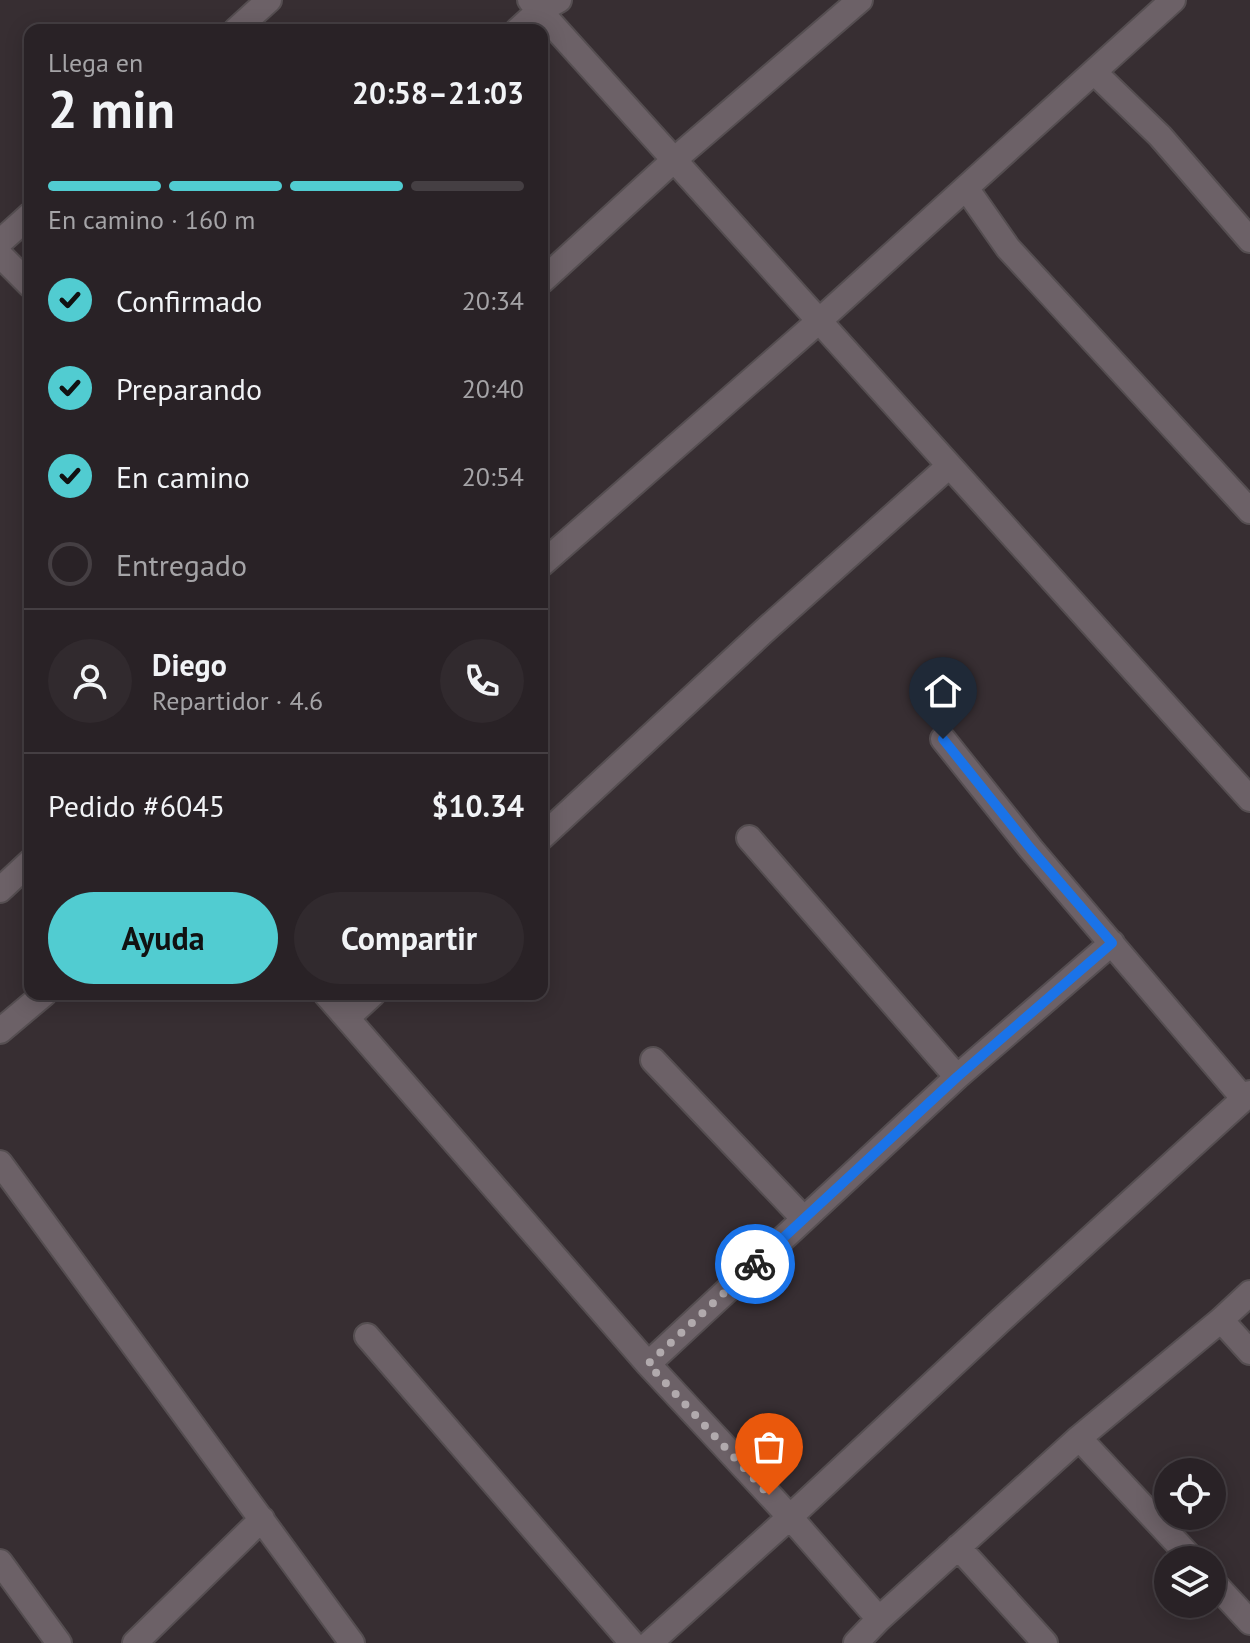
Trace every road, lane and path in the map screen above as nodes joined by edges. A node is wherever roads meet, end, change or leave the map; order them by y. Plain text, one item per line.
1 (269, 0) edge
2 (1173, 0) edge
3 (850, 3) edge
4 (543, 4) edge
5 (243, 24) edge
6 (524, 24) edge
7 (1094, 72) junction
8 (674, 160) junction
9 (966, 188) junction
10 (24, 220) edge
11 (1250, 240) edge
12 (0, 242) edge
13 (0, 255) edge
14 (548, 276) edge
15 (24, 279) edge
16 (819, 321) junction
17 (949, 466) junction
18 (1250, 511) edge
19 (548, 559) edge
20 (943, 739) dead end
21 (1250, 799) edge
22 (548, 831) edge
23 (749, 838) dead end
24 (24, 868) edge
25 (0, 890) edge
26 (1112, 943) junction
27 (37, 1000) edge
28 (331, 1000) edge
29 (366, 1000) edge
30 (347, 1018) junction
31 (0, 1031) edge
32 (653, 1060) dead end
33 (957, 1077) junction
34 (1247, 1096) edge
35 (0, 1163) edge
36 (804, 1219) junction
37 (1250, 1293) edge
38 (1221, 1320) junction
39 (367, 1336) dead end
40 (1250, 1352) edge
41 (648, 1364) junction
42 (1079, 1438) junction
43 (790, 1517) junction
44 (262, 1519) junction
45 (1180, 1546) edge
46 (958, 1547) junction
47 (0, 1562) edge
48 (1226, 1596) edge
49 (879, 1619) junction
50 (1250, 1622) edge
51 (59, 1643) edge
52 (135, 1643) edge
53 (352, 1643) edge
54 (632, 1643) edge
55 (650, 1643) edge
56 (856, 1643) edge
57 (1045, 1643) edge

1 - 5 street
2 - 7 street
3 - 8 street
4 - 6 street
4 - 8 street
7 - 9 street
7 - 11 street
8 - 14 street
8 - 16 street
9 - 16 street
9 - 18 street
10 - 12 street
13 - 15 street
16 - 17 street
16 - 19 street
17 - 21 street
17 - 22 street
20 - 26 street
23 - 33 street
24 - 25 street
26 - 33 street
26 - 34 street
27 - 31 street
28 - 30 street
29 - 30 street
30 - 41 street
32 - 36 street
33 - 36 street
34 - 43 street
35 - 44 street
36 - 41 street
37 - 38 street
38 - 40 street
38 - 42 street
39 - 54 street
41 - 43 street
42 - 45 street
42 - 46 street
43 - 49 street
43 - 55 street
44 - 52 street
44 - 53 street
46 - 49 street
46 - 57 street
47 - 51 street
48 - 50 street
49 - 56 street

